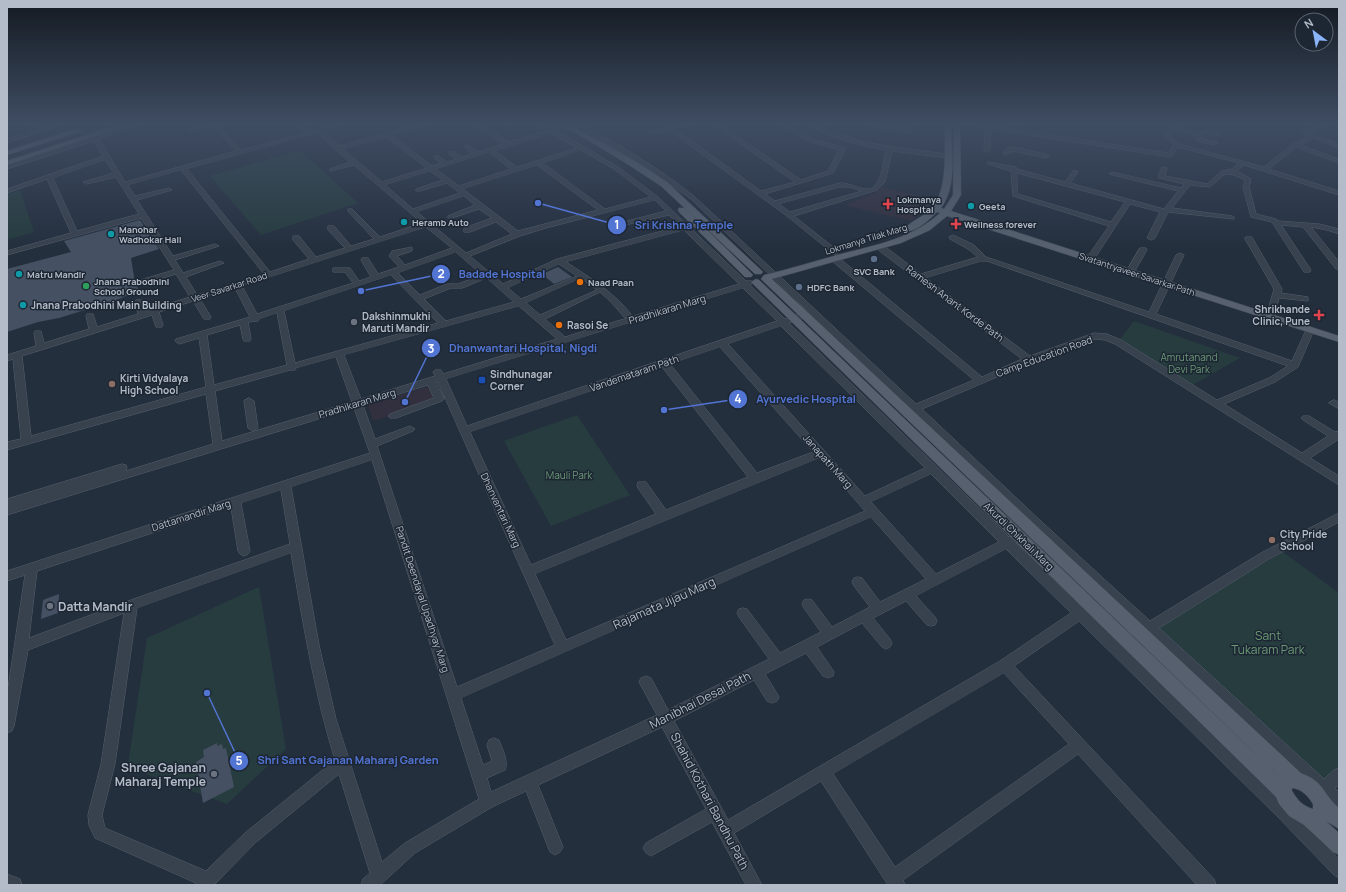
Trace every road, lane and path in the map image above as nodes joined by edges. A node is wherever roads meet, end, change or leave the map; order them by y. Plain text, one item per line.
1 (84, 165) edge
2 (112, 165) edge
3 (191, 165) edge
4 (348, 165) edge
5 (359, 165) edge
6 (426, 165) edge
7 (444, 165) edge
8 (509, 165) edge
9 (534, 165) edge
10 (541, 165) edge
11 (610, 165) edge
12 (624, 165) edge
13 (648, 165) edge
14 (720, 165) edge
15 (775, 165) edge
16 (835, 165) edge
17 (886, 165) edge
18 (947, 165) edge
19 (956, 165) edge
20 (998, 165) edge
21 (1241, 165) edge
22 (1248, 165) edge
23 (1271, 165) edge
24 (182, 167) junction
25 (1014, 168) junction
26 (1164, 168) dead end
27 (432, 169) junction
28 (332, 170) dead end
29 (516, 170) junction
30 (1264, 170) junction
31 (1231, 171) junction
32 (1075, 172) dead end
33 (118, 174) junction
34 (1112, 174) dead end
35 (49, 176) junction
36 (448, 181) junction
37 (86, 182) dead end
38 (800, 182) junction
39 (1067, 183) junction
40 (124, 184) junction
41 (381, 184) junction
42 (1188, 184) junction
43 (458, 189) junction
44 (169, 190) dead end
45 (418, 190) dead end
46 (1183, 190) junction
47 (7, 191) edge
48 (869, 191) junction
49 (1339, 193) edge
50 (464, 194) junction
51 (760, 194) junction
52 (656, 198) junction
53 (133, 200) junction
54 (1129, 201) junction
55 (773, 204) junction
56 (480, 206) junction
57 (942, 208) junction
58 (350, 210) dead end
59 (1166, 210) junction
60 (413, 211) junction
61 (604, 211) junction
62 (670, 212) junction
63 (143, 215) junction
64 (789, 215) junction
65 (450, 217) dead end
66 (1232, 218) dead end
67 (497, 219) junction
68 (1277, 223) junction
69 (428, 224) junction
70 (616, 225) dead end
71 (1114, 225) junction
72 (1305, 225) junction
73 (686, 227) junction
74 (331, 228) dead end
75 (467, 230) dead end
76 (1339, 232) edge
77 (75, 234) junction
78 (517, 234) junction
79 (953, 236) dead end
80 (296, 238) dead end
81 (1151, 238) dead end
82 (1249, 239) dead end
83 (379, 240) junction
84 (215, 246) dead end
85 (880, 247) junction
86 (350, 249) junction
87 (409, 249) dead end
88 (457, 249) junction
89 (1143, 250) dead end
90 (7, 253) edge
91 (835, 255) junction
92 (1180, 255) dead end
93 (466, 256) junction
94 (1092, 256) junction
95 (172, 259) junction
96 (984, 259) junction
97 (314, 260) junction
98 (365, 260) dead end
99 (560, 261) junction
100 (220, 263) dead end
101 (1339, 266) edge
102 (1134, 267) junction
103 (404, 268) junction
104 (336, 270) dead end
105 (1307, 270) dead end
106 (393, 272) junction
107 (181, 273) junction
108 (269, 274) junction
109 (488, 275) junction
110 (766, 275) junction
111 (920, 277) junction
112 (376, 278) junction
113 (577, 278) dead end
114 (748, 280) junction
115 (1169, 281) junction
116 (140, 283) dead end
117 (238, 284) junction
118 (357, 284) junction
119 (503, 287) junction
120 (596, 292) dead end
121 (1276, 295) junction
122 (196, 298) junction
123 (418, 298) junction
124 (1305, 299) dead end
125 (139, 302) dead end
126 (520, 303) junction
127 (280, 310) junction
128 (154, 311) junction
129 (627, 314) junction
130 (1271, 314) junction
131 (142, 315) junction
132 (1152, 315) junction
133 (90, 316) dead end
134 (207, 317) dead end
135 (255, 318) junction
136 (793, 318) junction
137 (539, 319) junction
138 (244, 322) junction
139 (159, 325) dead end
140 (445, 325) junction
141 (1310, 330) junction
142 (94, 331) junction
143 (1339, 332) edge
144 (38, 333) dead end
145 (203, 334) junction
146 (562, 338) junction
147 (248, 339) dead end
148 (1339, 339) edge
149 (179, 341) dead end
150 (722, 343) junction
151 (41, 348) junction
152 (339, 354) junction
153 (17, 355) junction
154 (7, 358) edge
155 (1029, 360) junction
156 (664, 363) junction
157 (1295, 365) junction
158 (292, 368) junction
159 (437, 377) junction
160 (980, 380) junction
161 (210, 390) junction
162 (357, 400) junction
163 (249, 401) dead end
164 (1217, 404) junction
165 (911, 410) junction
166 (393, 416) dead end
167 (1306, 418) dead end
168 (253, 428) junction
169 (410, 429) dead end
170 (464, 431) junction
171 (1338, 434) edge
172 (26, 440) junction
173 (217, 442) junction
174 (7, 446) edge
175 (373, 449) junction
176 (820, 453) junction
177 (1302, 458) junction
178 (932, 469) junction
179 (755, 478) junction
180 (1339, 481) edge
181 (285, 484) junction
182 (642, 485) dead end
183 (235, 501) junction
184 (864, 501) junction
185 (7, 502) edge
186 (7, 511) edge
187 (873, 512) junction
188 (663, 515) junction
189 (1339, 517) edge
190 (1031, 531) junction
191 (1007, 543) junction
192 (296, 547) junction
193 (244, 551) dead end
194 (32, 568) junction
195 (529, 571) junction
196 (7, 576) edge
197 (934, 580) junction
198 (858, 582) dead end
199 (907, 594) junction
200 (808, 604) dead end
201 (131, 605) junction
202 (878, 609) junction
203 (743, 613) dead end
204 (1079, 614) junction
205 (864, 616) junction
206 (931, 621) dead end
207 (1149, 628) junction
208 (830, 634) junction
209 (886, 643) dead end
210 (808, 645) junction
211 (23, 646) junction
212 (563, 648) junction
213 (778, 660) junction
214 (1005, 664) junction
215 (756, 672) junction
216 (828, 672) dead end
217 (646, 682) dead end
218 (454, 695) junction
219 (772, 697) dead end
220 (666, 718) junction
221 (7, 726) edge
222 (1079, 744) junction
223 (494, 745) dead end
224 (342, 763) junction
225 (823, 772) junction
226 (479, 774) junction
227 (1339, 775) edge
228 (1296, 779) junction
229 (530, 782) junction
230 (1281, 790) junction
231 (1326, 797) edge
232 (487, 802) junction
233 (1286, 809) junction
234 (715, 812) junction
235 (1308, 816) junction
236 (1339, 820) edge
237 (725, 830) junction
238 (1339, 846) edge
239 (555, 847) dead end
240 (651, 848) dead end
241 (1339, 870) edge
242 (373, 880) edge
243 (7, 882) edge
244 (205, 882) edge
245 (895, 882) edge
246 (752, 884) edge
247 (14, 885) edge
248 (1208, 885) edge

1 - 35 street
2 - 33 street
3 - 24 street
4 - 28 street
5 - 41 street
6 - 27 street
7 - 27 street
8 - 29 street
9 - 29 street
10 - 61 street
11 - 52 street
12 - 114 main road, Akurdi Chikhali Marg
13 - 110 street
14 - 51 street
15 - 38 street
16 - 38 street
17 - 48 street
18 - 57 main road, Lokmanya Tilak Marg
19 - 57 main road, Lokmanya Tilak Marg
20 - 25 street
21 - 31 street
22 - 30 street
23 - 30 street
24 - 40 street
24 - 108 street
25 - 39 street
25 - 71 street
26 - 42 street
27 - 36 street
27 - 41 street
29 - 43 street
30 - 49 street
31 - 42 street
31 - 68 street
32 - 39 street
33 - 37 street
33 - 40 street
34 - 46 street
35 - 47 street
35 - 77 street
36 - 43 street
36 - 45 street
38 - 51 street
39 - 54 street
40 - 53 street
41 - 60 street
42 - 46 street
43 - 50 street
44 - 53 street
46 - 59 street
48 - 55 street
48 - 64 street
50 - 56 street
50 - 60 street
51 - 55 street
52 - 61 street
52 - 62 street
53 - 63 street
54 - 59 street
54 - 71 street
55 - 64 street
56 - 65 street
56 - 67 street
57 - 85 main road, Lokmanya Tilak Marg
57 - 91 main road, Lokmanya Tilak Marg
57 - 94 main road, Svatantryaveer Savarkar Path
58 - 83 street
59 - 66 street
59 - 81 street
60 - 69 street
61 - 78 street
62 - 70 street
62 - 73 street
63 - 77 street
63 - 95 street
64 - 91 street
67 - 75 street
67 - 78 street
68 - 72 street
68 - 105 street
69 - 83 street, Veer Savarkar Road
69 - 88 street
71 - 94 street
72 - 76 street
72 - 101 street
73 - 99 street
73 - 114 street
74 - 86 street
77 - 90 street
78 - 93 street
79 - 96 street
80 - 97 street
82 - 121 street
83 - 86 street, Veer Savarkar Road
84 - 95 street
85 - 91 main road, Lokmanya Tilak Marg
85 - 111 street, Ramesh Anant Korde Path
86 - 97 street, Veer Savarkar Road
87 - 103 street
88 - 93 street
88 - 103 street
89 - 102 street
91 - 110 main road, Lokmanya Tilak Marg
91 - 160 street
92 - 115 street
93 - 109 street
94 - 102 main road, Svatantryaveer Savarkar Path
94 - 115 main road, Svatantryaveer Savarkar Path
95 - 107 street
96 - 111 street
96 - 132 street
97 - 108 street, Veer Savarkar Road
98 - 112 street
99 - 119 street
99 - 129 street
100 - 107 street
102 - 115 main road, Svatantryaveer Savarkar Path
103 - 106 street
104 - 118 street
106 - 112 street
106 - 123 street
107 - 116 street
107 - 122 street
108 - 117 street, Veer Savarkar Road
109 - 119 street
109 - 123 street
110 - 114 main road, Lokmanya Tilak Marg
110 - 136 main road, Akurdi Chikhali Marg
110 - 165 street
111 - 155 street, Ramesh Anant Korde Path
112 - 118 street
113 - 126 street
114 - 129 street, Pradhikaran Marg
114 - 136 main road, Akurdi Chikhali Marg
114 - 146 street, Pradhikaran Marg
115 - 130 main road, Svatantryaveer Savarkar Path
115 - 132 street
117 - 122 street, Veer Savarkar Road
117 - 135 street
118 - 127 street
119 - 126 street
120 - 137 street
121 - 124 street
121 - 130 street
122 - 128 street, Veer Savarkar Road
122 - 134 street
123 - 140 street
125 - 131 street
126 - 137 street
126 - 140 street
127 - 135 street
127 - 158 street
128 - 131 street, Veer Savarkar Road
128 - 139 street
129 - 146 street, Pradhikaran Marg
130 - 141 main road, Svatantryaveer Savarkar Path
130 - 143 main road, Svatantryaveer Savarkar Path
131 - 142 street, Veer Savarkar Road
132 - 157 street
133 - 142 street
135 - 138 street
136 - 150 street, Vandemataram Path
136 - 165 main road, Akurdi Chikhali Marg
136 - 178 street
136 - 190 main road, Akurdi Chikhali Marg
137 - 146 street
138 - 145 street
138 - 147 street
140 - 152 street
141 - 148 main road, Svatantryaveer Savarkar Path
141 - 157 street
142 - 151 street, Veer Savarkar Road
144 - 151 street
145 - 149 street
145 - 161 street
146 - 159 street, Pradhikaran Marg
150 - 156 street, Vandemataram Path
150 - 176 street, Janapath Marg
151 - 153 street, Veer Savarkar Road
152 - 158 street
152 - 162 street, Pandit Deendayal Upadhyay Marg
153 - 154 street, Veer Savarkar Road
153 - 172 street
155 - 160 street, Camp Education Road
155 - 164 street, Camp Education Road
156 - 170 street, Vandemataram Path
156 - 179 street
157 - 164 street
158 - 161 street
159 - 162 street, Pradhikaran Marg
159 - 166 street
159 - 170 street, Dhanvantari Marg
160 - 165 street, Camp Education Road
161 - 172 street
161 - 173 street
162 - 168 street, Pradhikaran Marg
162 - 173 street, Pradhikaran Marg
162 - 175 street, Pandit Deendayal Upadhyay Marg
163 - 168 street
164 - 177 street, Camp Education Road
165 - 190 main road, Akurdi Chikhali Marg
167 - 171 street
168 - 173 street, Pradhikaran Marg
169 - 175 street, Dattamandir Marg
170 - 195 street, Dhanvantari Marg
171 - 177 street
172 - 174 street
173 - 185 street, Pradhikaran Marg
173 - 186 street, Pradhikaran Marg
175 - 181 street, Dattamandir Marg
175 - 218 street, Pandit Deendayal Upadhyay Marg
176 - 179 street
176 - 184 street, Janapath Marg
177 - 180 street, Camp Education Road
178 - 184 street
178 - 191 street
179 - 188 street
181 - 183 street, Dattamandir Marg
181 - 192 street
182 - 188 street
183 - 193 street
183 - 194 street, Dattamandir Marg
184 - 187 street, Janapath Marg
187 - 197 street, Janapath Marg
187 - 212 street, Rajamata Jijau Marg
188 - 195 street
189 - 207 street
190 - 191 street, Manibhai Desai Path
190 - 207 street
190 - 228 main road, Akurdi Chikhali Marg
190 - 230 main road, Akurdi Chikhali Marg
191 - 197 street, Manibhai Desai Path
191 - 204 street
192 - 201 street
192 - 224 street
194 - 196 street, Dattamandir Marg
194 - 211 street
195 - 212 street, Dhanvantari Marg
197 - 199 street, Manibhai Desai Path
198 - 202 street
199 - 202 street, Manibhai Desai Path
199 - 206 street
200 - 208 street
201 - 211 street
201 - 244 street
202 - 205 street, Manibhai Desai Path
203 - 213 street
204 - 214 street
204 - 233 street
205 - 208 street, Manibhai Desai Path
205 - 209 street
207 - 231 street
208 - 210 street, Manibhai Desai Path
210 - 213 street, Manibhai Desai Path
210 - 216 street
211 - 221 street
212 - 218 street, Rajamata Jijau Marg
213 - 215 street, Manibhai Desai Path
214 - 222 street
214 - 225 street
215 - 219 street
215 - 220 street, Manibhai Desai Path
217 - 220 street, Shahid Kothari Bandhu Path
218 - 226 street, Pandit Deendayal Upadhyay Marg
220 - 229 street, Manibhai Desai Path
220 - 234 street, Shahid Kothari Bandhu Path
222 - 245 street
222 - 248 street
223 - 226 street
224 - 242 street
224 - 244 street
225 - 237 street
225 - 245 street
226 - 232 street, Pandit Deendayal Upadhyay Marg
227 - 231 street
228 - 230 main road
228 - 231 main road
229 - 232 street, Manibhai Desai Path
229 - 239 street
230 - 233 main road
231 - 235 main road
231 - 236 main road
232 - 242 street, Manibhai Desai Path
233 - 235 main road
233 - 241 street
234 - 237 street, Shahid Kothari Bandhu Path
234 - 240 street
235 - 238 main road
237 - 246 street, Shahid Kothari Bandhu Path
243 - 247 street

